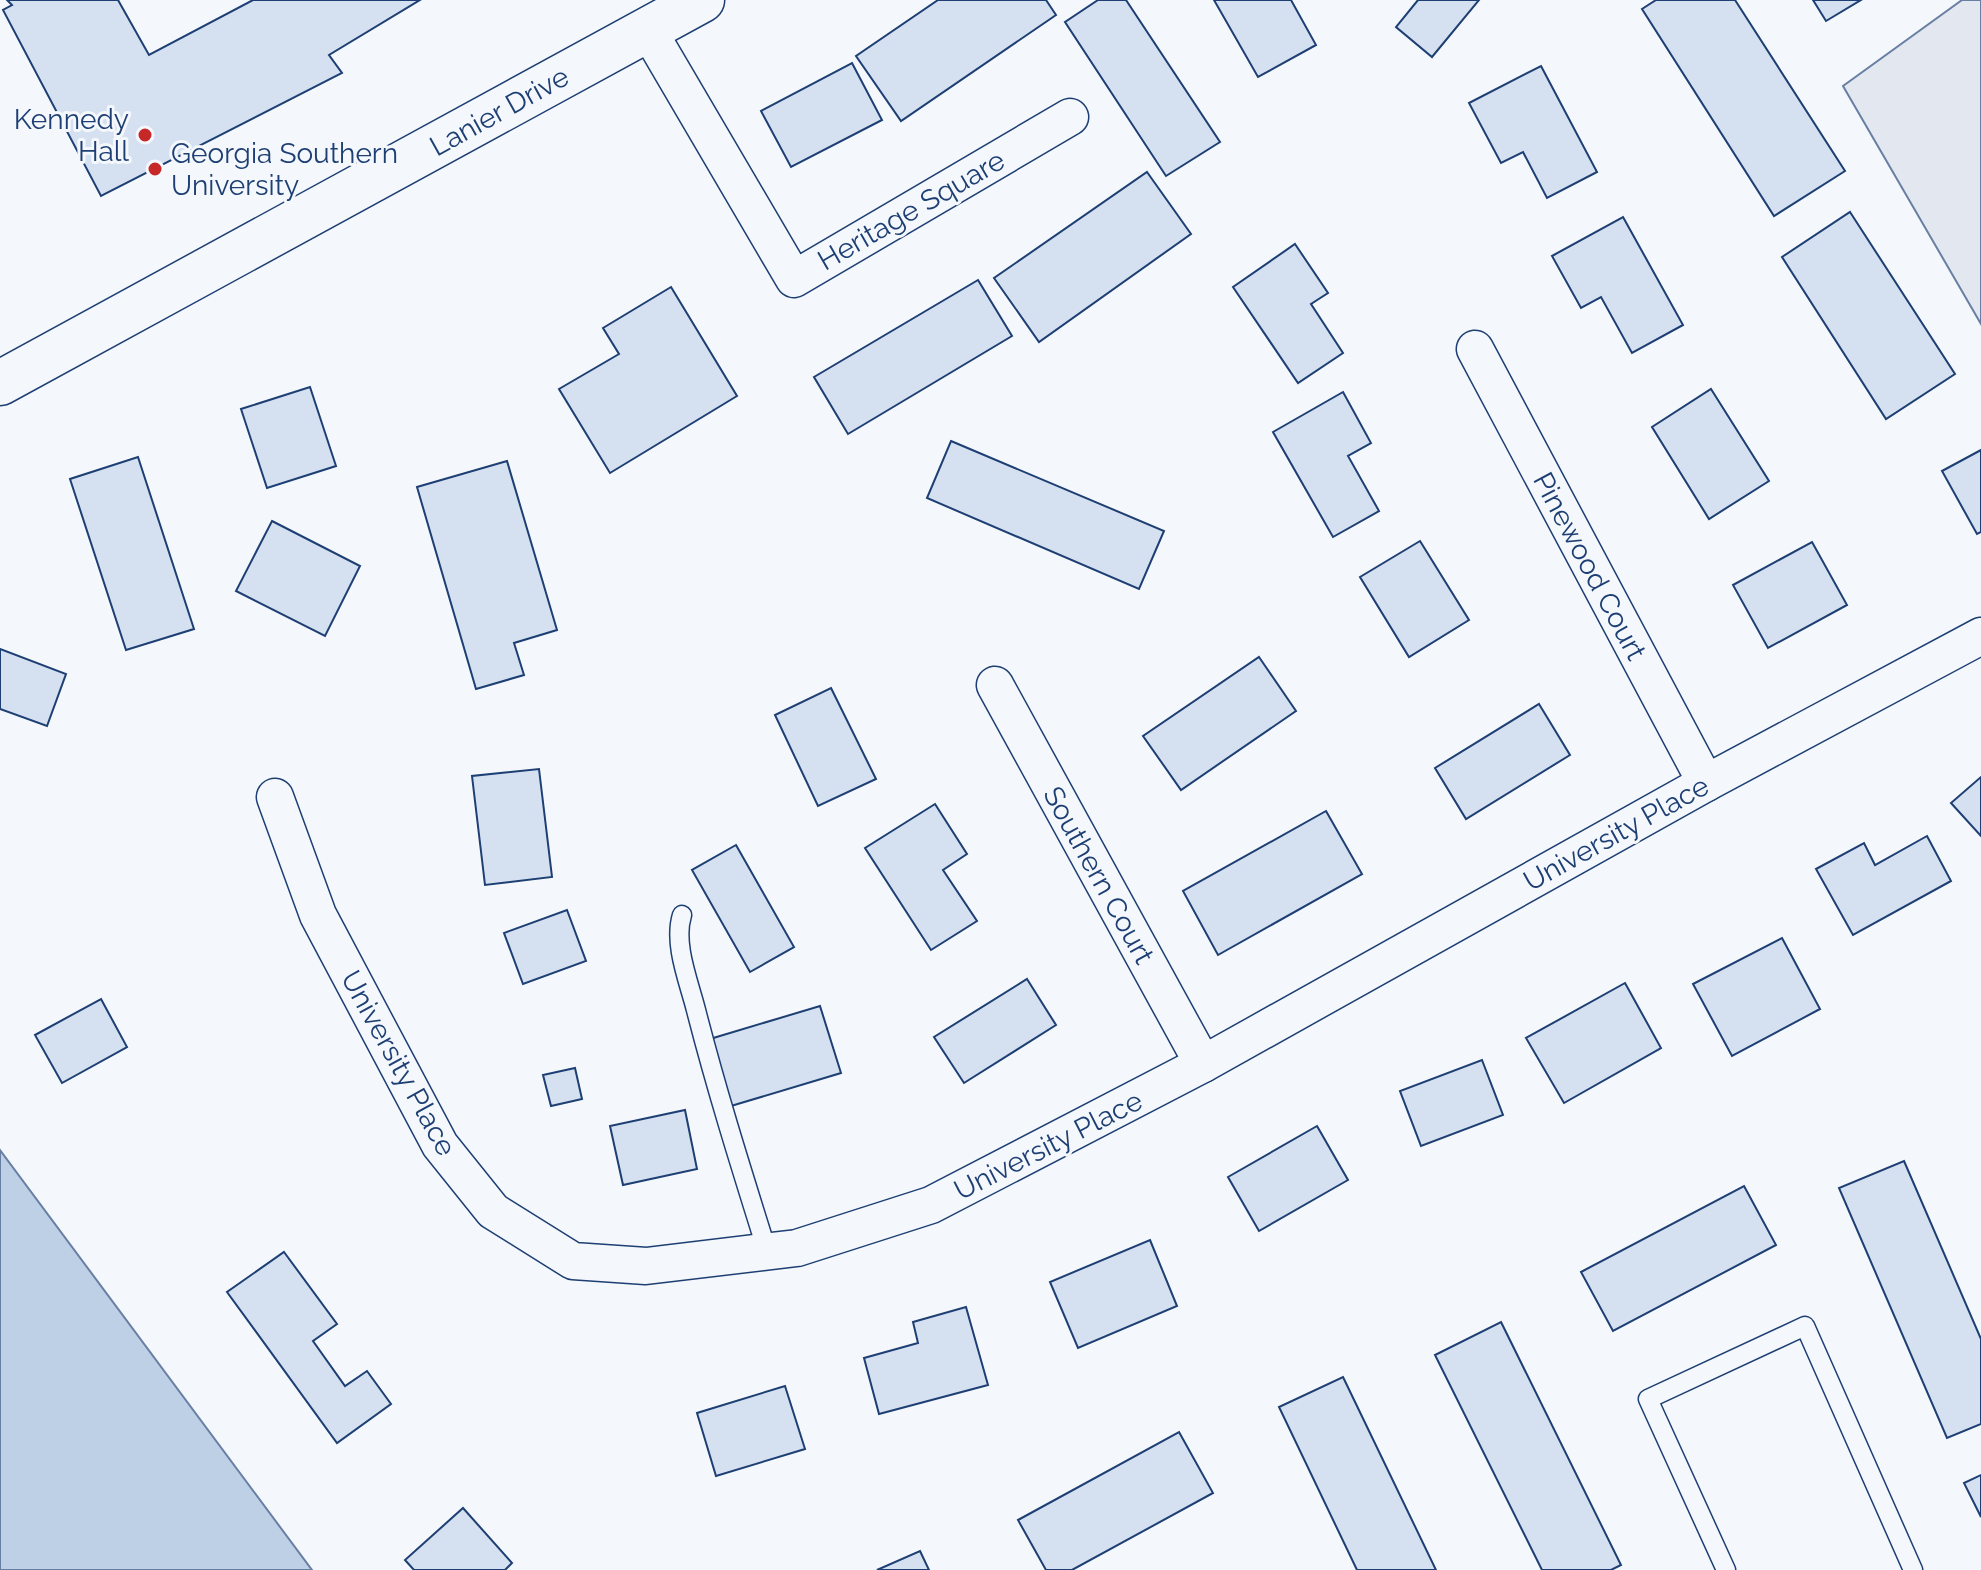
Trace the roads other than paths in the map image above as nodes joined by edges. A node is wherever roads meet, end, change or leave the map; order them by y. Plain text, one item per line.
1 (702, 0) edge
2 (648, 30) junction
3 (1070, 117) dead end
4 (1475, 349) dead end
5 (0, 383) edge
6 (1981, 636) edge
7 (995, 685) dead end
8 (1706, 783) junction
9 (275, 797) dead end
10 (682, 915) dead end
11 (1203, 1064) junction
12 (767, 1251) junction
13 (1726, 1570) edge
14 (1913, 1570) edge

1 - 2 street, Lanier Drive
2 - 3 street, Heritage Square
2 - 5 street, Lanier Drive
4 - 8 street, Pinewood Court
6 - 8 street, University Place
7 - 11 street, Southern Court
8 - 11 street, University Place
9 - 12 street, University Place
10 - 12 lane
11 - 12 street, University Place
13 - 14 lane

